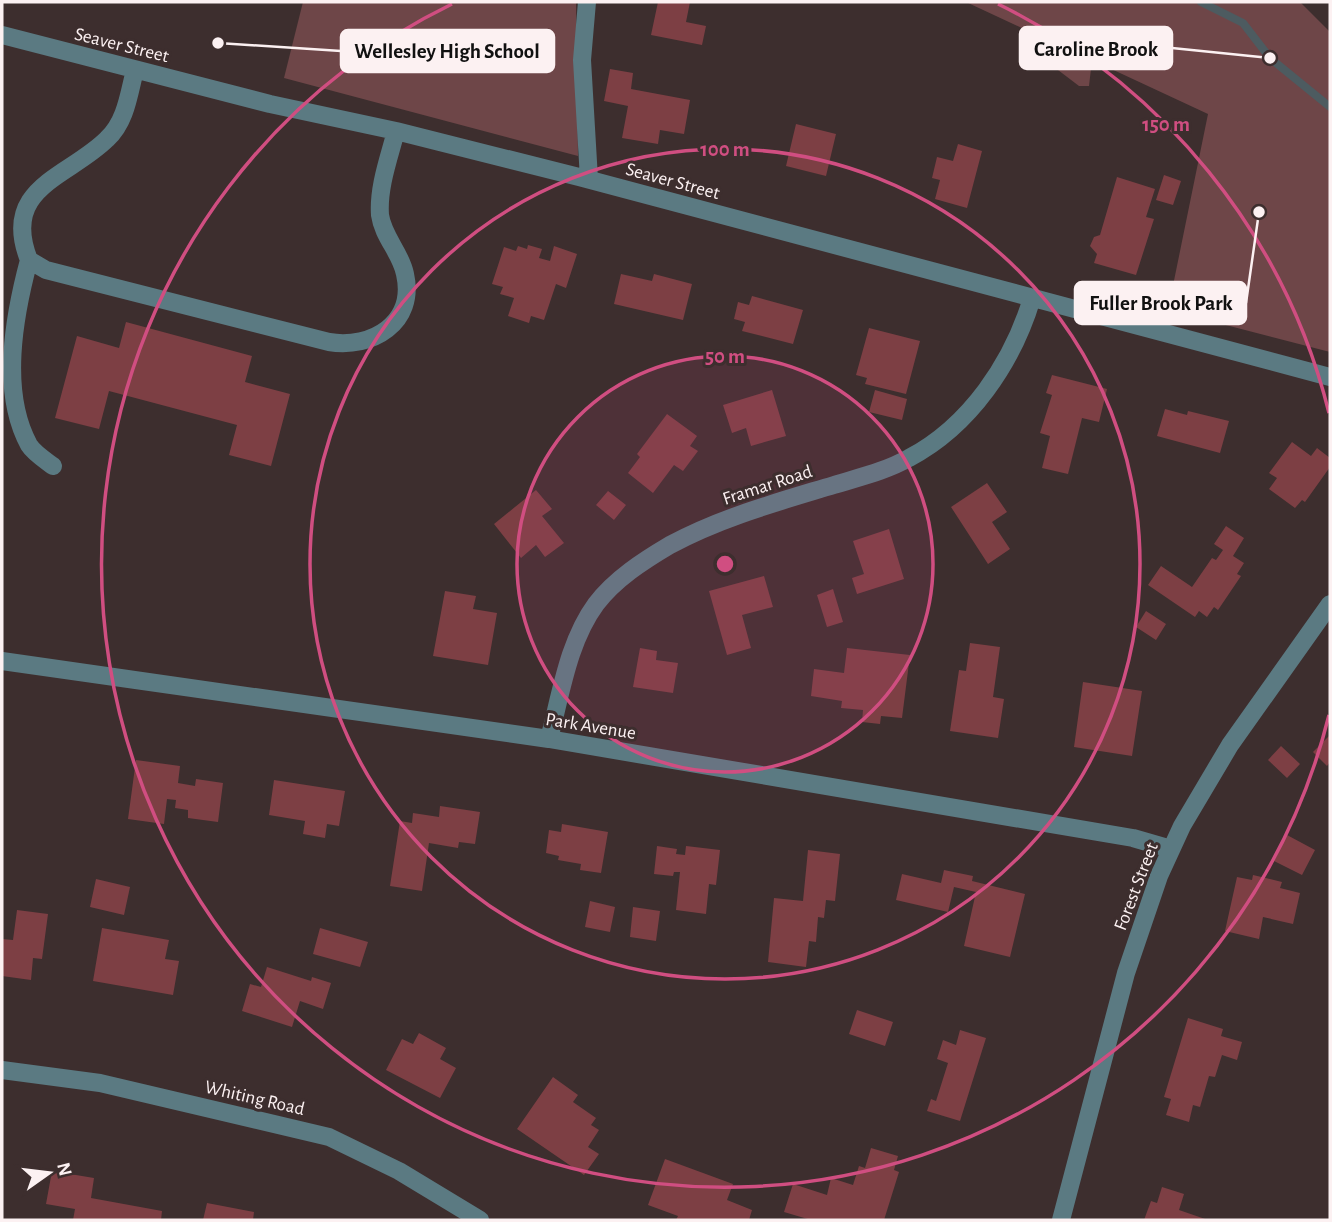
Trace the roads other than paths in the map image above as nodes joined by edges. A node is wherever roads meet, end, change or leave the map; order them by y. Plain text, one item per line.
1 (587, 2) edge
2 (2, 35) edge
3 (135, 70) junction
4 (396, 131) junction
5 (589, 179) junction
6 (29, 260) junction
7 (1032, 298) junction
8 (1330, 377) edge
9 (53, 466) dead end
10 (1327, 614) edge
11 (2, 661) edge
12 (549, 739) junction
13 (1171, 849) junction
14 (2, 1070) edge
15 (476, 1219) edge
16 (1061, 1220) edge

1 - 5 street
2 - 3 street, Seaver Street
3 - 4 street, Seaver Street
3 - 6 street
4 - 5 street, Seaver Street
4 - 6 street
5 - 7 street, Seaver Street
6 - 9 street
7 - 8 street, Seaver Street
7 - 12 street, Framar Road
10 - 13 street, Forest Street
11 - 12 street, Park Avenue
12 - 13 street, Park Avenue
13 - 16 street, Forest Street
14 - 15 street, Whiting Road

